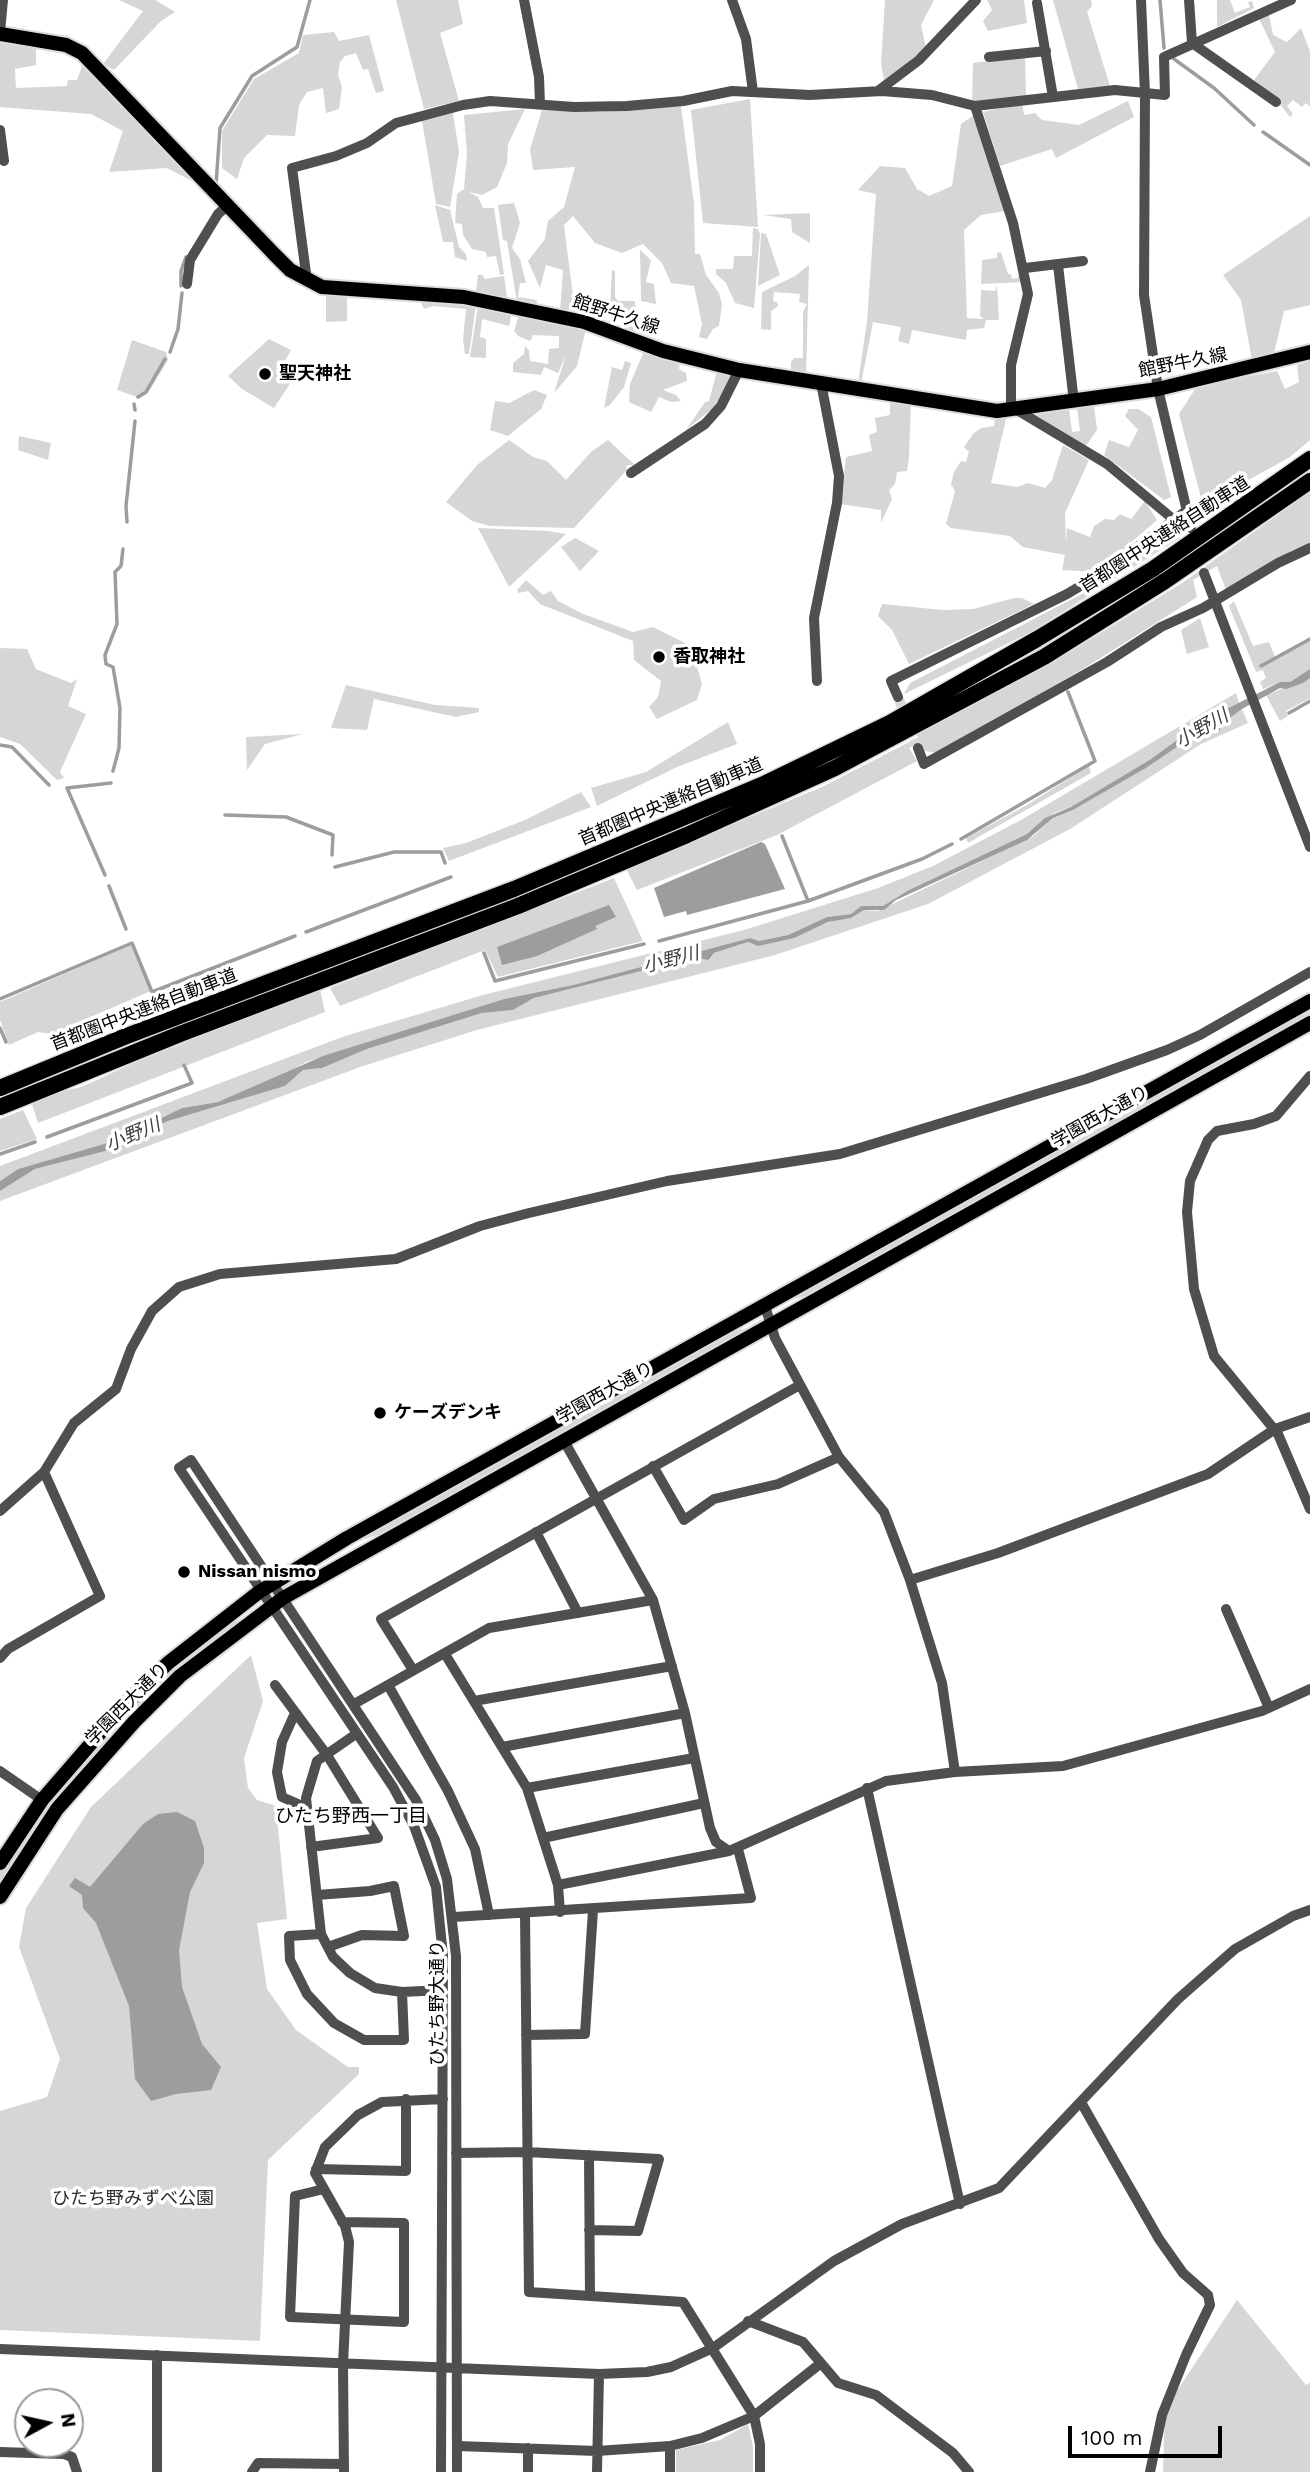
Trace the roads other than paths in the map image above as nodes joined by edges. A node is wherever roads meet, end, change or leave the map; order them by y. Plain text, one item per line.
1 (3, 0) edge
2 (524, 0) edge
3 (732, 0) edge
4 (976, 0) edge
5 (1141, 0) edge
6 (1189, 0) edge
7 (1258, 0) edge
8 (1291, 0) edge
9 (1037, 3) dead end
10 (1261, 13) junction
11 (0, 33) edge
12 (1192, 43) junction
13 (1046, 51) junction
14 (989, 57) dead end
15 (878, 91) junction
16 (753, 92) junction
17 (1145, 94) junction
18 (1053, 97) junction
19 (1276, 102) dead end
20 (540, 104) junction
21 (975, 106) junction
22 (0, 130) edge
23 (4, 160) dead end
24 (228, 205) junction
25 (1083, 261) dead end
26 (1058, 265) junction
27 (1025, 268) junction
28 (307, 281) junction
29 (187, 284) dead end
30 (1310, 352) edge
31 (739, 370) junction
32 (821, 383) junction
33 (1158, 389) junction
34 (1074, 402) junction
35 (1014, 410) junction
36 (1310, 459) edge
37 (631, 473) dead end
38 (1310, 481) edge
39 (1186, 511) junction
40 (1173, 519) junction
41 (1191, 528) dead end
42 (1310, 548) edge
43 (1204, 573) dead end
44 (1214, 602) junction
45 (817, 681) dead end
46 (898, 697) tunnel mouth
47 (918, 748) dead end
48 (1310, 847) edge
49 (1310, 972) edge
50 (1310, 1001) edge
51 (1310, 1023) edge
52 (1310, 1076) edge
53 (0, 1088) edge
54 (0, 1107) edge
55 (765, 1306) junction
56 (771, 1324) junction
57 (800, 1385) junction
58 (1310, 1417) edge
59 (1275, 1429) junction
60 (563, 1439) junction
61 (839, 1457) junction
62 (653, 1466) junction
63 (44, 1472) junction
64 (598, 1497) junction
65 (1310, 1509) edge
66 (0, 1511) edge
67 (536, 1532) junction
68 (910, 1580) junction
69 (273, 1583) junction
70 (259, 1592) junction
71 (283, 1598) junction
72 (653, 1600) junction
73 (270, 1607) junction
74 (1226, 1609) dead end
75 (578, 1613) junction
76 (445, 1654) junction
77 (0, 1658) edge
78 (673, 1666) junction
79 (413, 1670) junction
80 (275, 1685) dead end
81 (388, 1685) junction
82 (1310, 1689) edge
83 (474, 1701) junction
84 (354, 1704) junction
85 (1269, 1708) junction
86 (295, 1713) junction
87 (685, 1713) junction
88 (356, 1734) junction
89 (502, 1747) junction
90 (327, 1755) junction
91 (694, 1758) junction
92 (0, 1771) edge
93 (955, 1772) junction
94 (527, 1788) junction
95 (867, 1788) junction
96 (42, 1800) junction
97 (704, 1802) junction
98 (307, 1808) junction
99 (543, 1838) junction
100 (312, 1847) junction
101 (734, 1850) junction
102 (0, 1863) edge
103 (558, 1885) junction
104 (317, 1895) junction
105 (0, 1897) edge
106 (593, 1910) junction
107 (1310, 1910) edge
108 (560, 1912) junction
109 (525, 1914) junction
110 (489, 1915) junction
111 (454, 1917) junction
112 (321, 1934) junction
113 (328, 1947) junction
114 (443, 1990) junction
115 (402, 1992) junction
116 (526, 2035) junction
117 (406, 2099) junction
118 (443, 2099) junction
119 (1082, 2104) junction
120 (527, 2152) junction
121 (456, 2153) junction
122 (589, 2155) junction
123 (316, 2169) junction
124 (324, 2189) junction
125 (960, 2204) junction
126 (342, 2222) junction
127 (589, 2230) junction
128 (590, 2296) junction
129 (345, 2319) junction
130 (748, 2321) junction
131 (713, 2348) junction
132 (0, 2349) edge
133 (157, 2354) junction
134 (821, 2363) junction
135 (343, 2364) junction
136 (440, 2367) junction
137 (458, 2368) junction
138 (599, 2374) junction
139 (754, 2416) junction
140 (458, 2446) junction
141 (670, 2446) junction
142 (528, 2448) junction
143 (597, 2451) junction
144 (0, 2452) edge
145 (344, 2468) edge
146 (77, 2472) edge
147 (157, 2472) edge
148 (252, 2472) edge
149 (441, 2472) edge
150 (457, 2472) edge
151 (528, 2472) edge
152 (597, 2472) edge
153 (670, 2472) edge
154 (760, 2472) edge
155 (969, 2472) edge
156 (1150, 2472) edge

1 - 11 street
2 - 20 street
3 - 16 street
4 - 15 street
5 - 17 street
6 - 12 street
7 - 10 street
8 - 10 street
9 - 13 street
10 - 12 street
11 - 24 main road, 館野牛久線
12 - 17 street
12 - 19 street
13 - 14 street
13 - 18 street
15 - 16 street
15 - 21 street
16 - 20 street
17 - 18 street
17 - 33 street
18 - 21 street
20 - 28 street
21 - 27 street
22 - 23 street
24 - 28 main road, 館野牛久線
24 - 29 street
25 - 26 street
26 - 27 street
26 - 34 street
27 - 35 street
28 - 31 main road, 館野牛久線
30 - 33 main road, 館野牛久線
31 - 32 main road, 館野牛久線
31 - 37 street
32 - 35 main road, 館野牛久線
32 - 45 street
33 - 34 main road, 館野牛久線
33 - 39 street
34 - 35 main road, 館野牛久線
35 - 40 street
36 - 53 highway, 首都圏中央連絡自動車道
38 - 54 highway, 首都圏中央連絡自動車道
39 - 40 street
39 - 41 street
40 - 46 street
42 - 44 street
43 - 44 street
44 - 47 street
44 - 48 street
49 - 63 street
50 - 55 main road, 学園西大通り
51 - 56 main road, 学園西大通り
52 - 59 street
55 - 56 street
55 - 69 main road, 学園西大通り
56 - 57 street
56 - 60 main road, 学園西大通り
57 - 61 street
57 - 62 street
58 - 59 street
59 - 65 street
59 - 68 street
60 - 64 street
60 - 71 main road, 学園西大通り
61 - 62 street
61 - 68 street
62 - 64 street
63 - 66 street
63 - 77 street
64 - 67 street
64 - 72 street
67 - 75 street
67 - 79 street
68 - 93 street
69 - 70 main road, 学園西大通り
69 - 70 street, ひたち野大通り
69 - 71 street, ひたち野大通り
70 - 73 street, ひたち野大通り
70 - 96 main road, 学園西大通り
71 - 73 main road, 学園西大通り
71 - 84 street, ひたち野大通り
72 - 75 street
72 - 78 street
73 - 88 street, ひたち野大通り
73 - 105 main road, 学園西大通り
74 - 85 street
75 - 76 street
76 - 79 street
76 - 83 street
78 - 83 street
78 - 87 street
79 - 81 street
80 - 86 street
81 - 84 street
81 - 110 street
82 - 85 street
83 - 89 street
84 - 111 street, ひたち野大通り
85 - 93 street
86 - 90 street
86 - 98 street
87 - 89 street
87 - 91 street
88 - 90 street
88 - 114 street, ひたち野大通り
89 - 94 street
90 - 98 street
90 - 100 street
91 - 94 street
91 - 97 street
92 - 96 street
93 - 95 street
94 - 99 street
95 - 101 street
95 - 125 street
96 - 102 main road, 学園西大通り
97 - 99 street
97 - 101 street
98 - 100 street
99 - 103 street
100 - 104 street
101 - 103 street
101 - 106 street
103 - 108 street
104 - 112 street
104 - 113 street
106 - 108 street
106 - 116 street
107 - 119 street
108 - 109 street
109 - 110 street
109 - 116 street
110 - 111 street
111 - 121 street, ひたち野大通り
112 - 113 street
112 - 115 street
113 - 115 street
114 - 115 street
114 - 118 street, ひたち野大通り
116 - 120 street
117 - 118 street
117 - 123 street
117 - 123 street
118 - 136 street, ひたち野大通り
119 - 125 street
119 - 156 street
120 - 121 street
120 - 122 street
120 - 128 street
121 - 137 street, ひたち野大通り
122 - 127 street
122 - 127 street
123 - 124 street
124 - 126 street
124 - 129 street
125 - 130 street
126 - 129 street
126 - 129 street
127 - 128 street
128 - 131 street
129 - 135 street
130 - 131 street
130 - 134 street
131 - 138 street
131 - 139 street
132 - 133 street
133 - 135 street
133 - 147 street
134 - 139 street
134 - 155 street
135 - 136 street
135 - 145 street
136 - 137 street
136 - 149 street, ひたち野大通り
137 - 138 street
137 - 140 street, ひたち野大通り
138 - 143 street
139 - 141 street
139 - 154 street
140 - 142 street
140 - 150 street, ひたち野大通り
141 - 143 street
141 - 153 street
142 - 143 street
142 - 151 street
143 - 152 street
144 - 146 street
145 - 148 street

